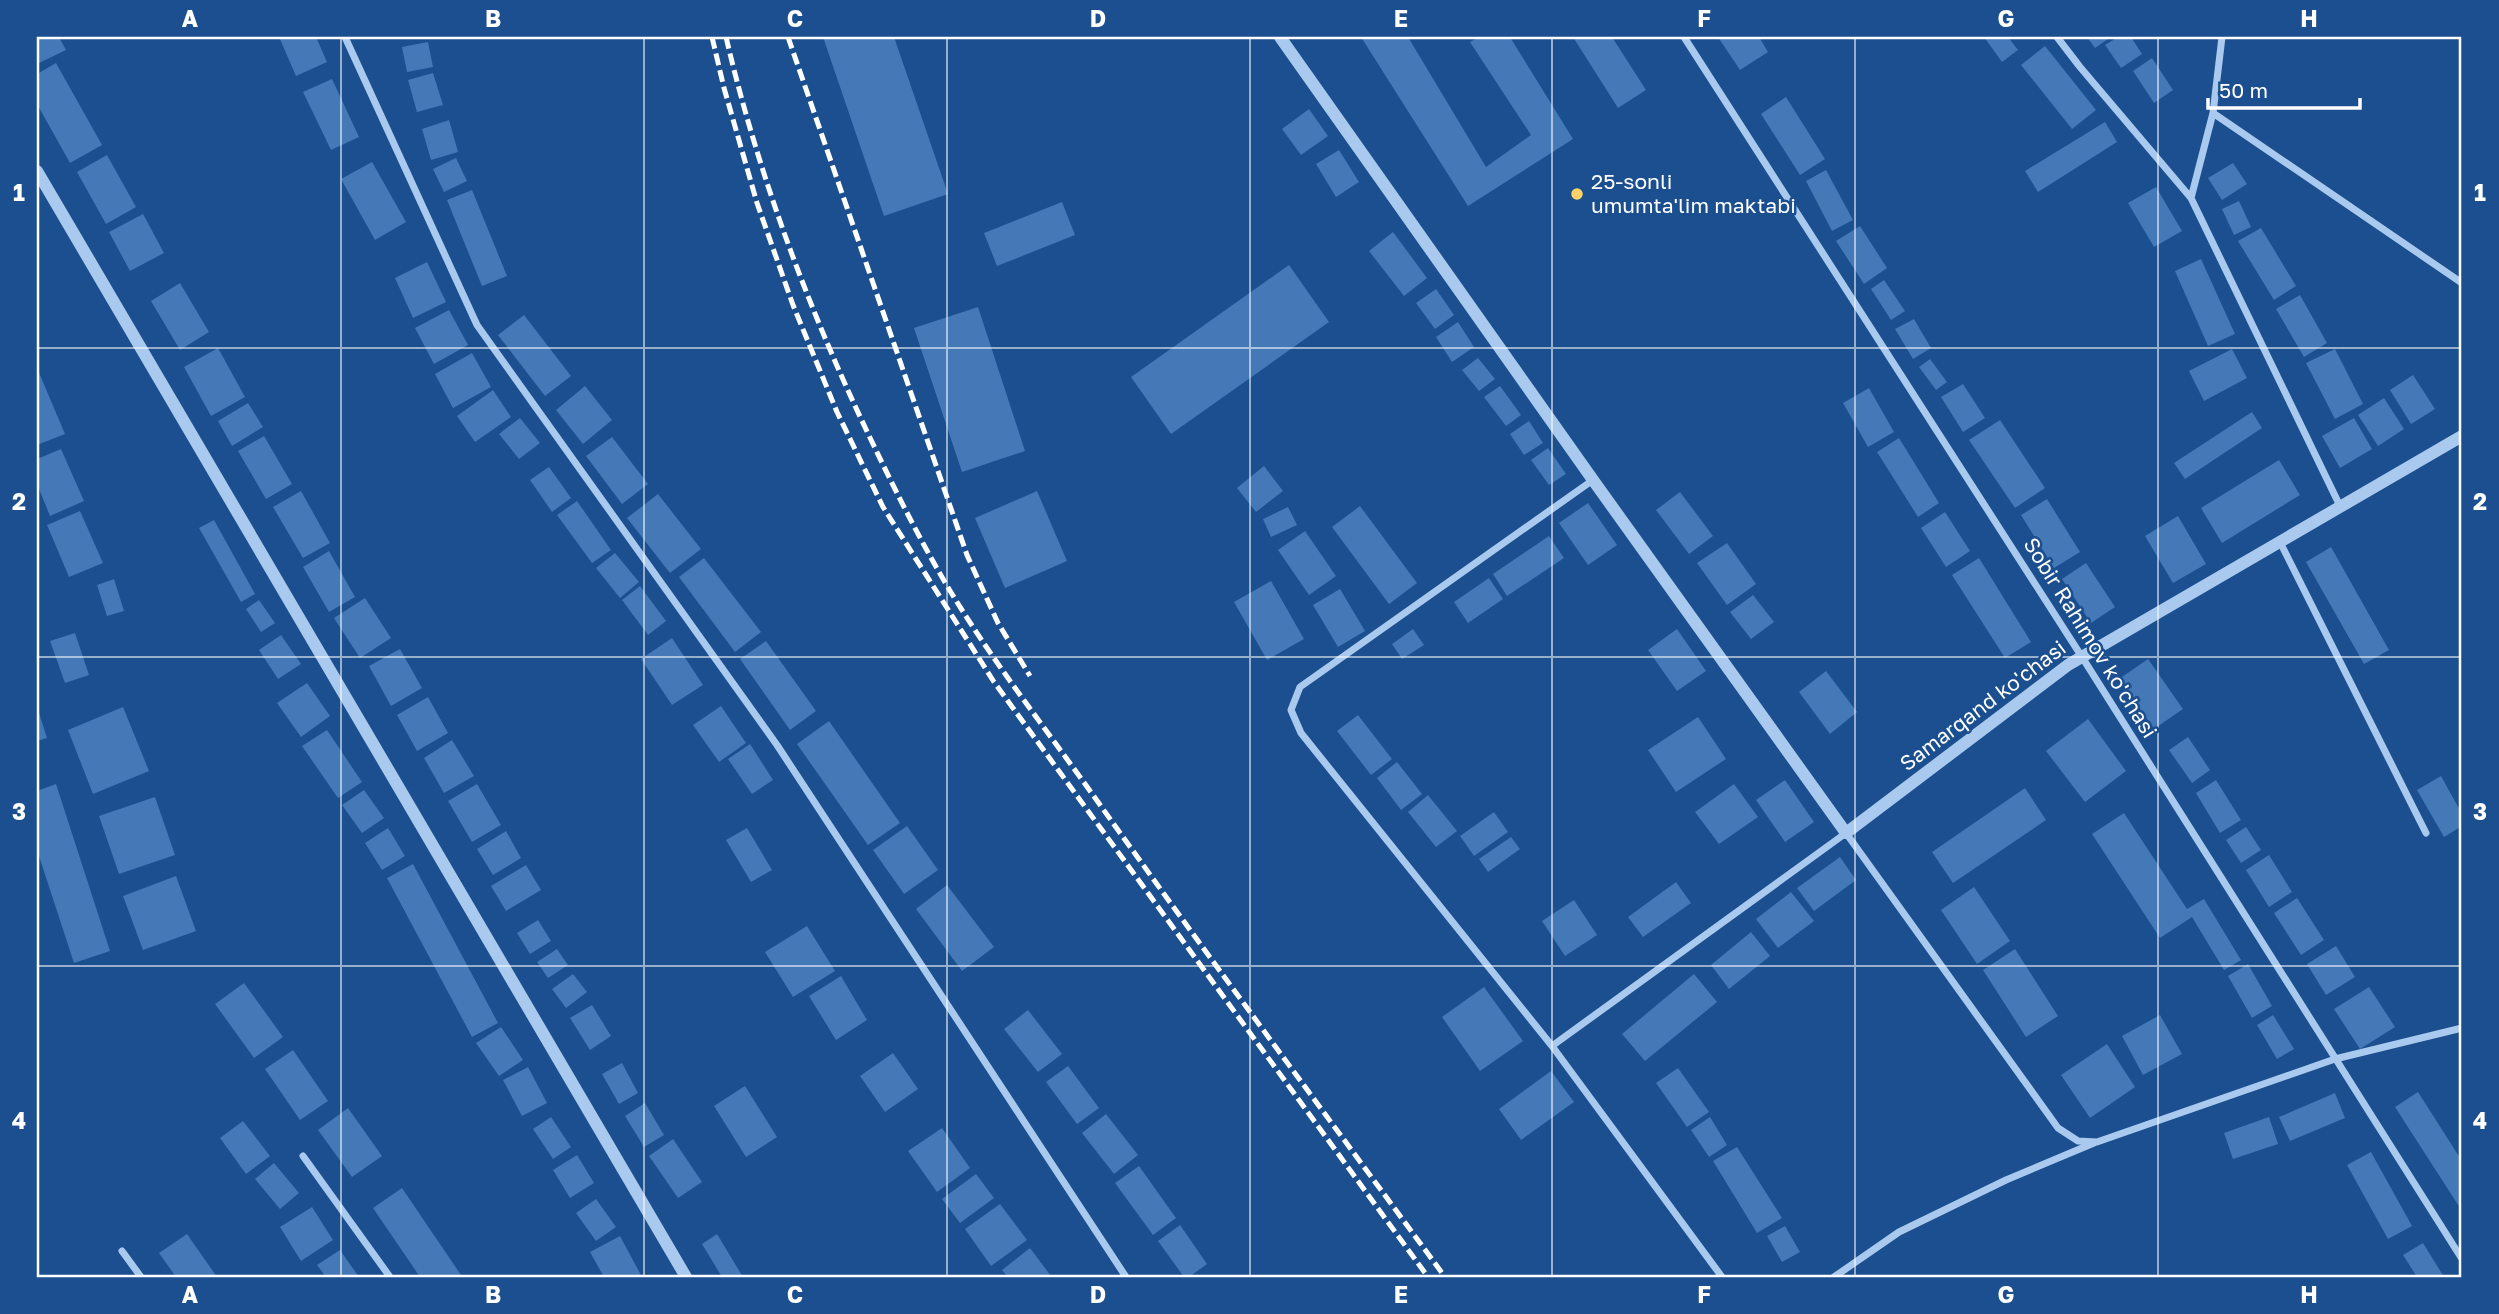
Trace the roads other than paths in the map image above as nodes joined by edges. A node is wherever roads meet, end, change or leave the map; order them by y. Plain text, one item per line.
1 (345, 37) edge
2 (1280, 37) edge
3 (1684, 37) edge
4 (2057, 37) edge
5 (2222, 37) edge
6 (2213, 113) junction
7 (37, 171) edge
8 (2191, 198) junction
9 (2462, 283) edge
10 (2460, 442) edge
11 (1593, 480) junction
12 (2340, 506) junction
13 (2280, 542) junction
14 (2081, 657) junction
15 (1846, 833) junction
16 (2426, 833) dead end
17 (2462, 1028) edge
18 (1552, 1046) junction
19 (2335, 1059) junction
20 (2097, 1142) junction
21 (303, 1156) dead end
22 (122, 1251) dead end
23 (2462, 1259) edge
24 (141, 1277) edge
25 (390, 1277) edge
26 (686, 1277) edge
27 (1126, 1277) edge
28 (1723, 1277) edge
29 (1834, 1277) edge

1 - 27 street
2 - 11 street
3 - 14 street, Sobir Rahimov ko'chasi
4 - 8 street
5 - 6 street
6 - 8 street
6 - 9 street
7 - 26 street
8 - 12 street
10 - 12 street, Samarqand ko'chasi
11 - 15 street
11 - 18 street
12 - 13 street, Samarqand ko'chasi
13 - 14 street, Samarqand ko'chasi
13 - 16 street
14 - 15 street, Samarqand ko'chasi
14 - 19 street, Sobir Rahimov ko'chasi
15 - 18 street, Samarqand ko'chasi
15 - 20 street
17 - 19 street
18 - 28 street
19 - 20 street
19 - 23 street, Sobir Rahimov ko'chasi
20 - 29 street
21 - 25 street
22 - 24 street

